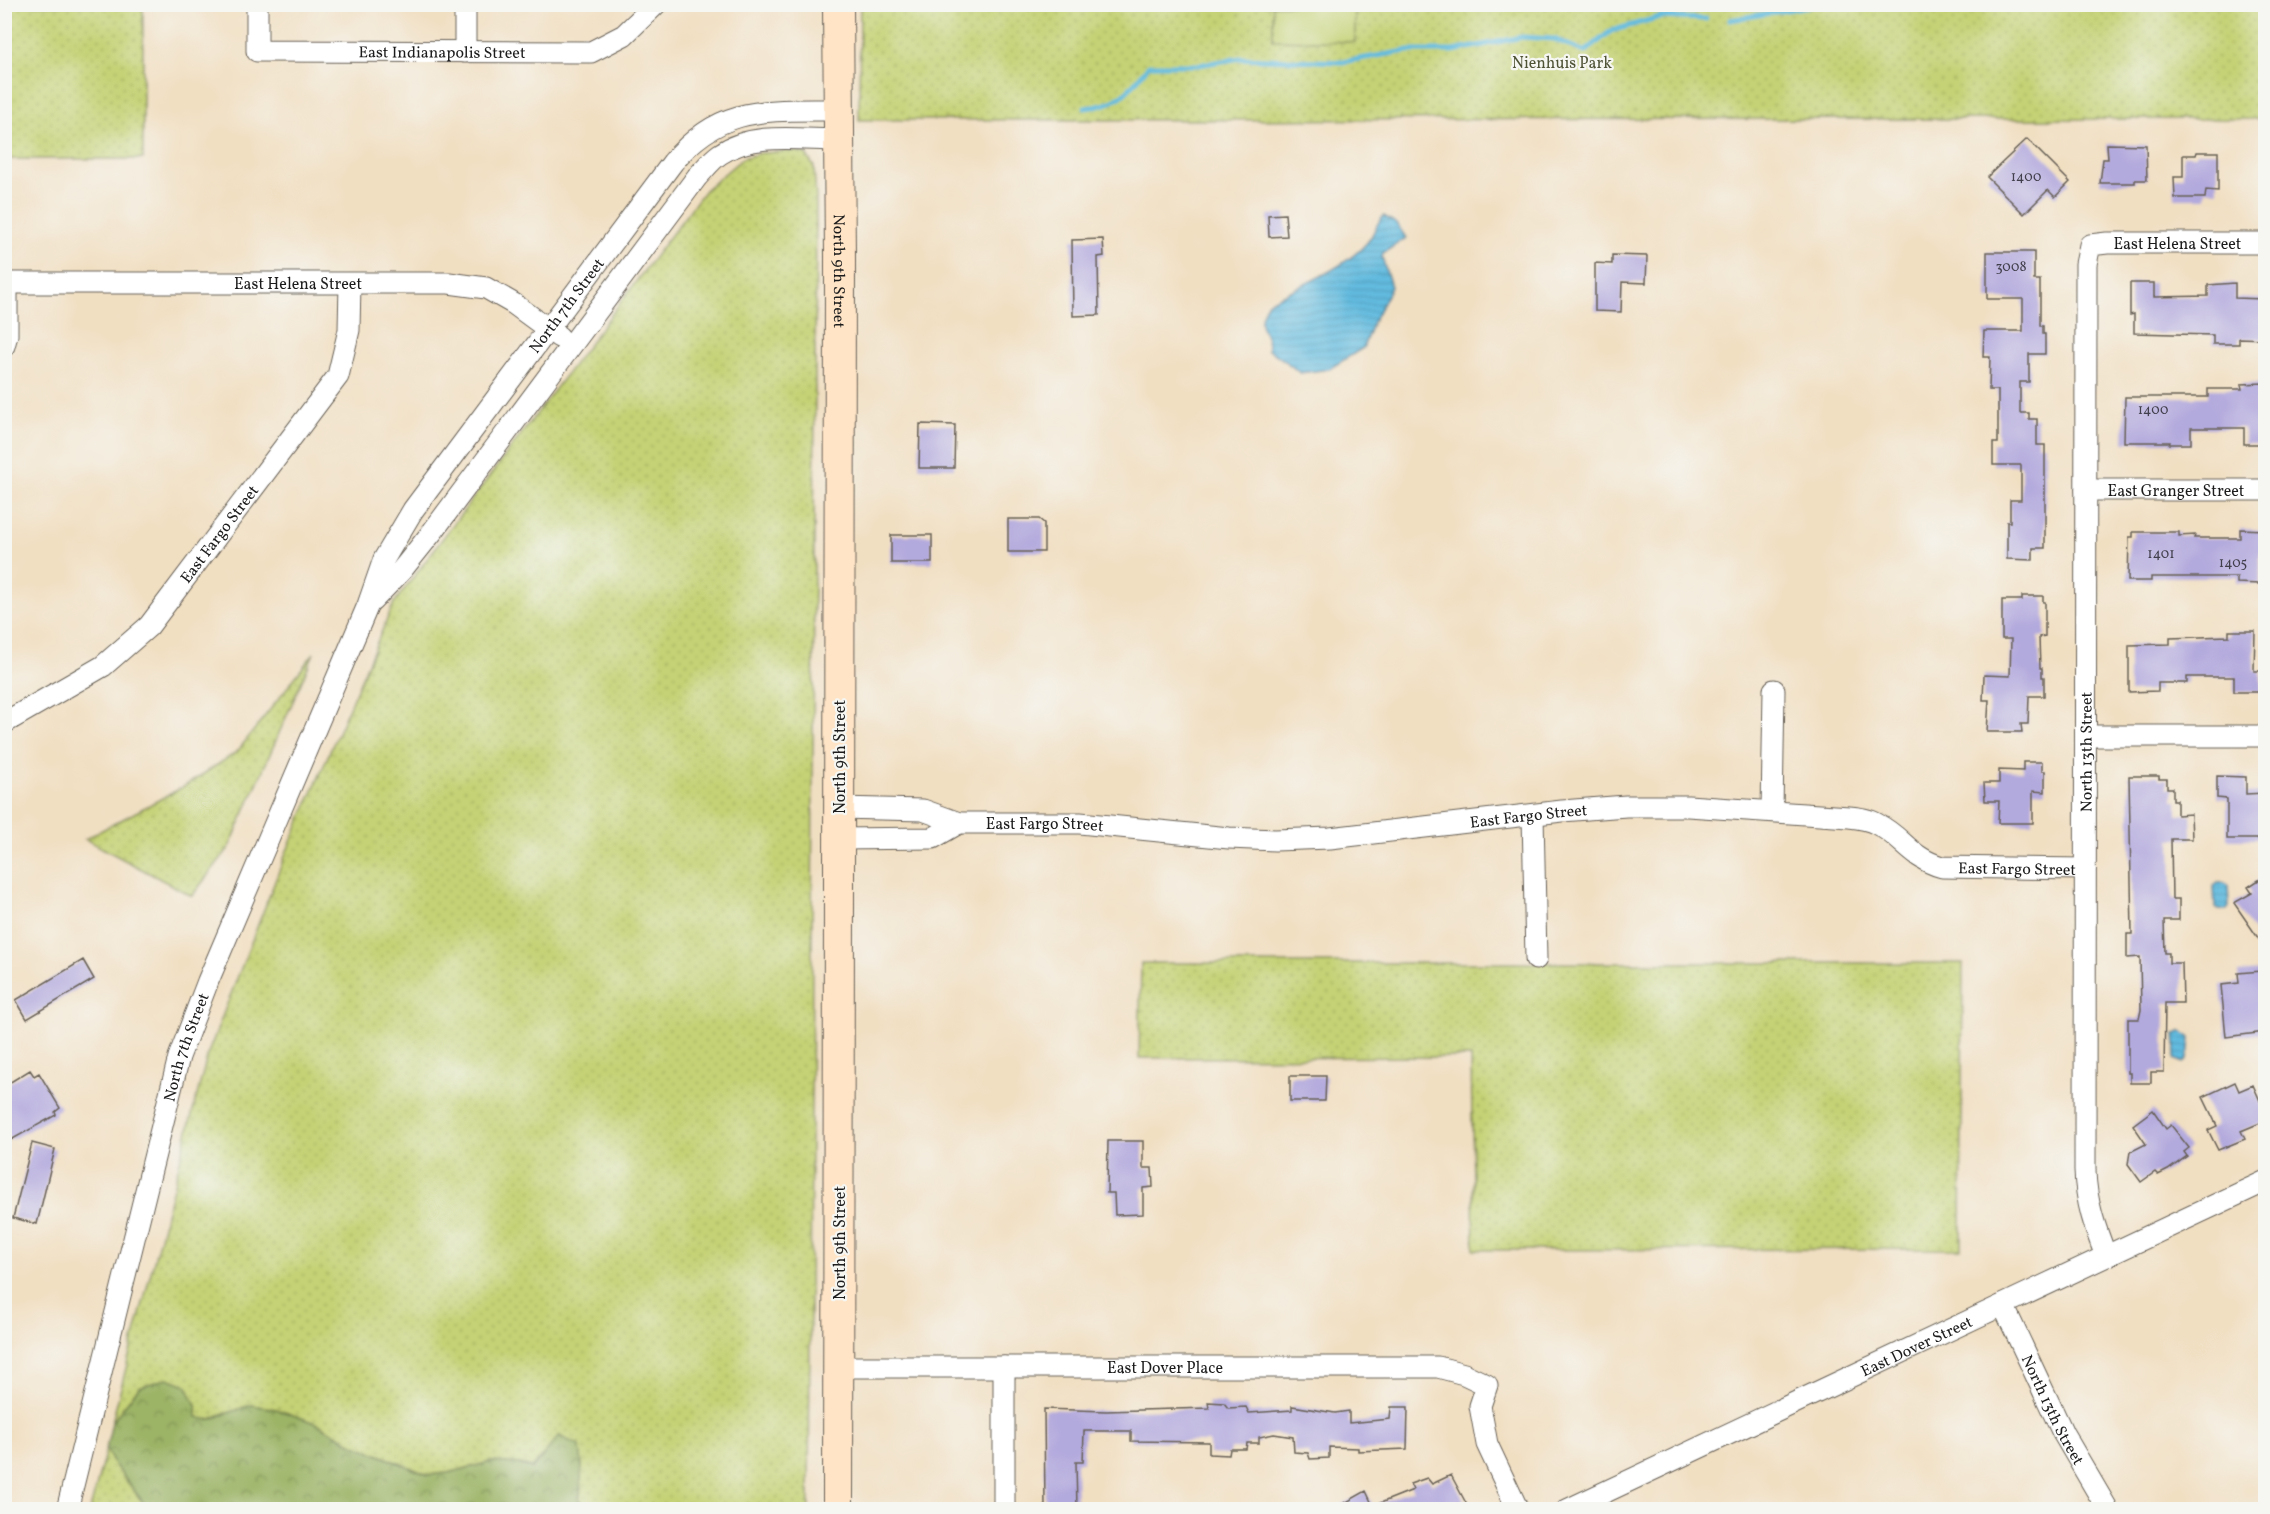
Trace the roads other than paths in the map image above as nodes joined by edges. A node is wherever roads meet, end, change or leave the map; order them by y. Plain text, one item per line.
1 (257, 4) edge
2 (465, 4) edge
3 (656, 4) edge
4 (838, 4) edge
5 (465, 52) junction
6 (840, 110) junction
7 (840, 140) junction
8 (2265, 243) edge
9 (2090, 245) joint
10 (6, 283) edge
11 (350, 284) junction
12 (548, 329) junction
13 (4, 346) edge
14 (572, 346) junction
15 (2086, 490) junction
16 (2265, 490) edge
17 (368, 605) junction
18 (1774, 690) dead end
19 (4, 723) edge
20 (2086, 736) junction
21 (2265, 736) edge
22 (839, 808) junction
23 (1772, 812) junction
24 (1533, 814) junction
25 (959, 823) junction
26 (839, 839) junction
27 (2085, 869) junction
28 (1536, 959) dead end
29 (2265, 1181) edge
30 (2106, 1256) junction
31 (2003, 1305) junction
32 (839, 1367) junction
33 (1004, 1367) junction
34 (68, 1509) edge
35 (838, 1509) edge
36 (1004, 1509) edge
37 (1518, 1509) edge
38 (1567, 1509) edge
39 (2108, 1509) edge

1 - 5 street, East Indianapolis Street
2 - 5 street
3 - 5 street, East Indianapolis Street
4 - 6 main road, North 9th Street
6 - 7 main road, North 9th Street
6 - 12 street, North 7th Street
7 - 14 street, North 7th Street
7 - 22 main road, North 9th Street
8 - 9 street, East Helena Street
9 - 15 street, North 13th Street
10 - 11 street, East Helena Street
10 - 13 street
11 - 12 street, East Helena Street
11 - 19 street, East Fargo Street
12 - 14 street, East Helena Street
12 - 17 street, North 7th Street
14 - 17 street, North 7th Street
15 - 16 street, East Granger Street
15 - 20 street, North 13th Street
17 - 34 street, North 7th Street
18 - 23 street
20 - 21 street
20 - 27 street, North 13th Street
22 - 25 street, East Fargo Street
22 - 26 main road, North 9th Street
23 - 24 street, East Fargo Street
23 - 27 street, East Fargo Street
24 - 25 street, East Fargo Street
24 - 28 street
25 - 26 street, East Fargo Street
26 - 32 main road, North 9th Street
27 - 30 street, North 13th Street
29 - 30 street, East Dover Street
30 - 31 street, East Dover Street
31 - 38 street, East Dover Street
31 - 39 street, North 13th Street
32 - 33 street, East Dover Place
32 - 35 main road, North 9th Street
33 - 36 street
33 - 37 street, East Dover Place

